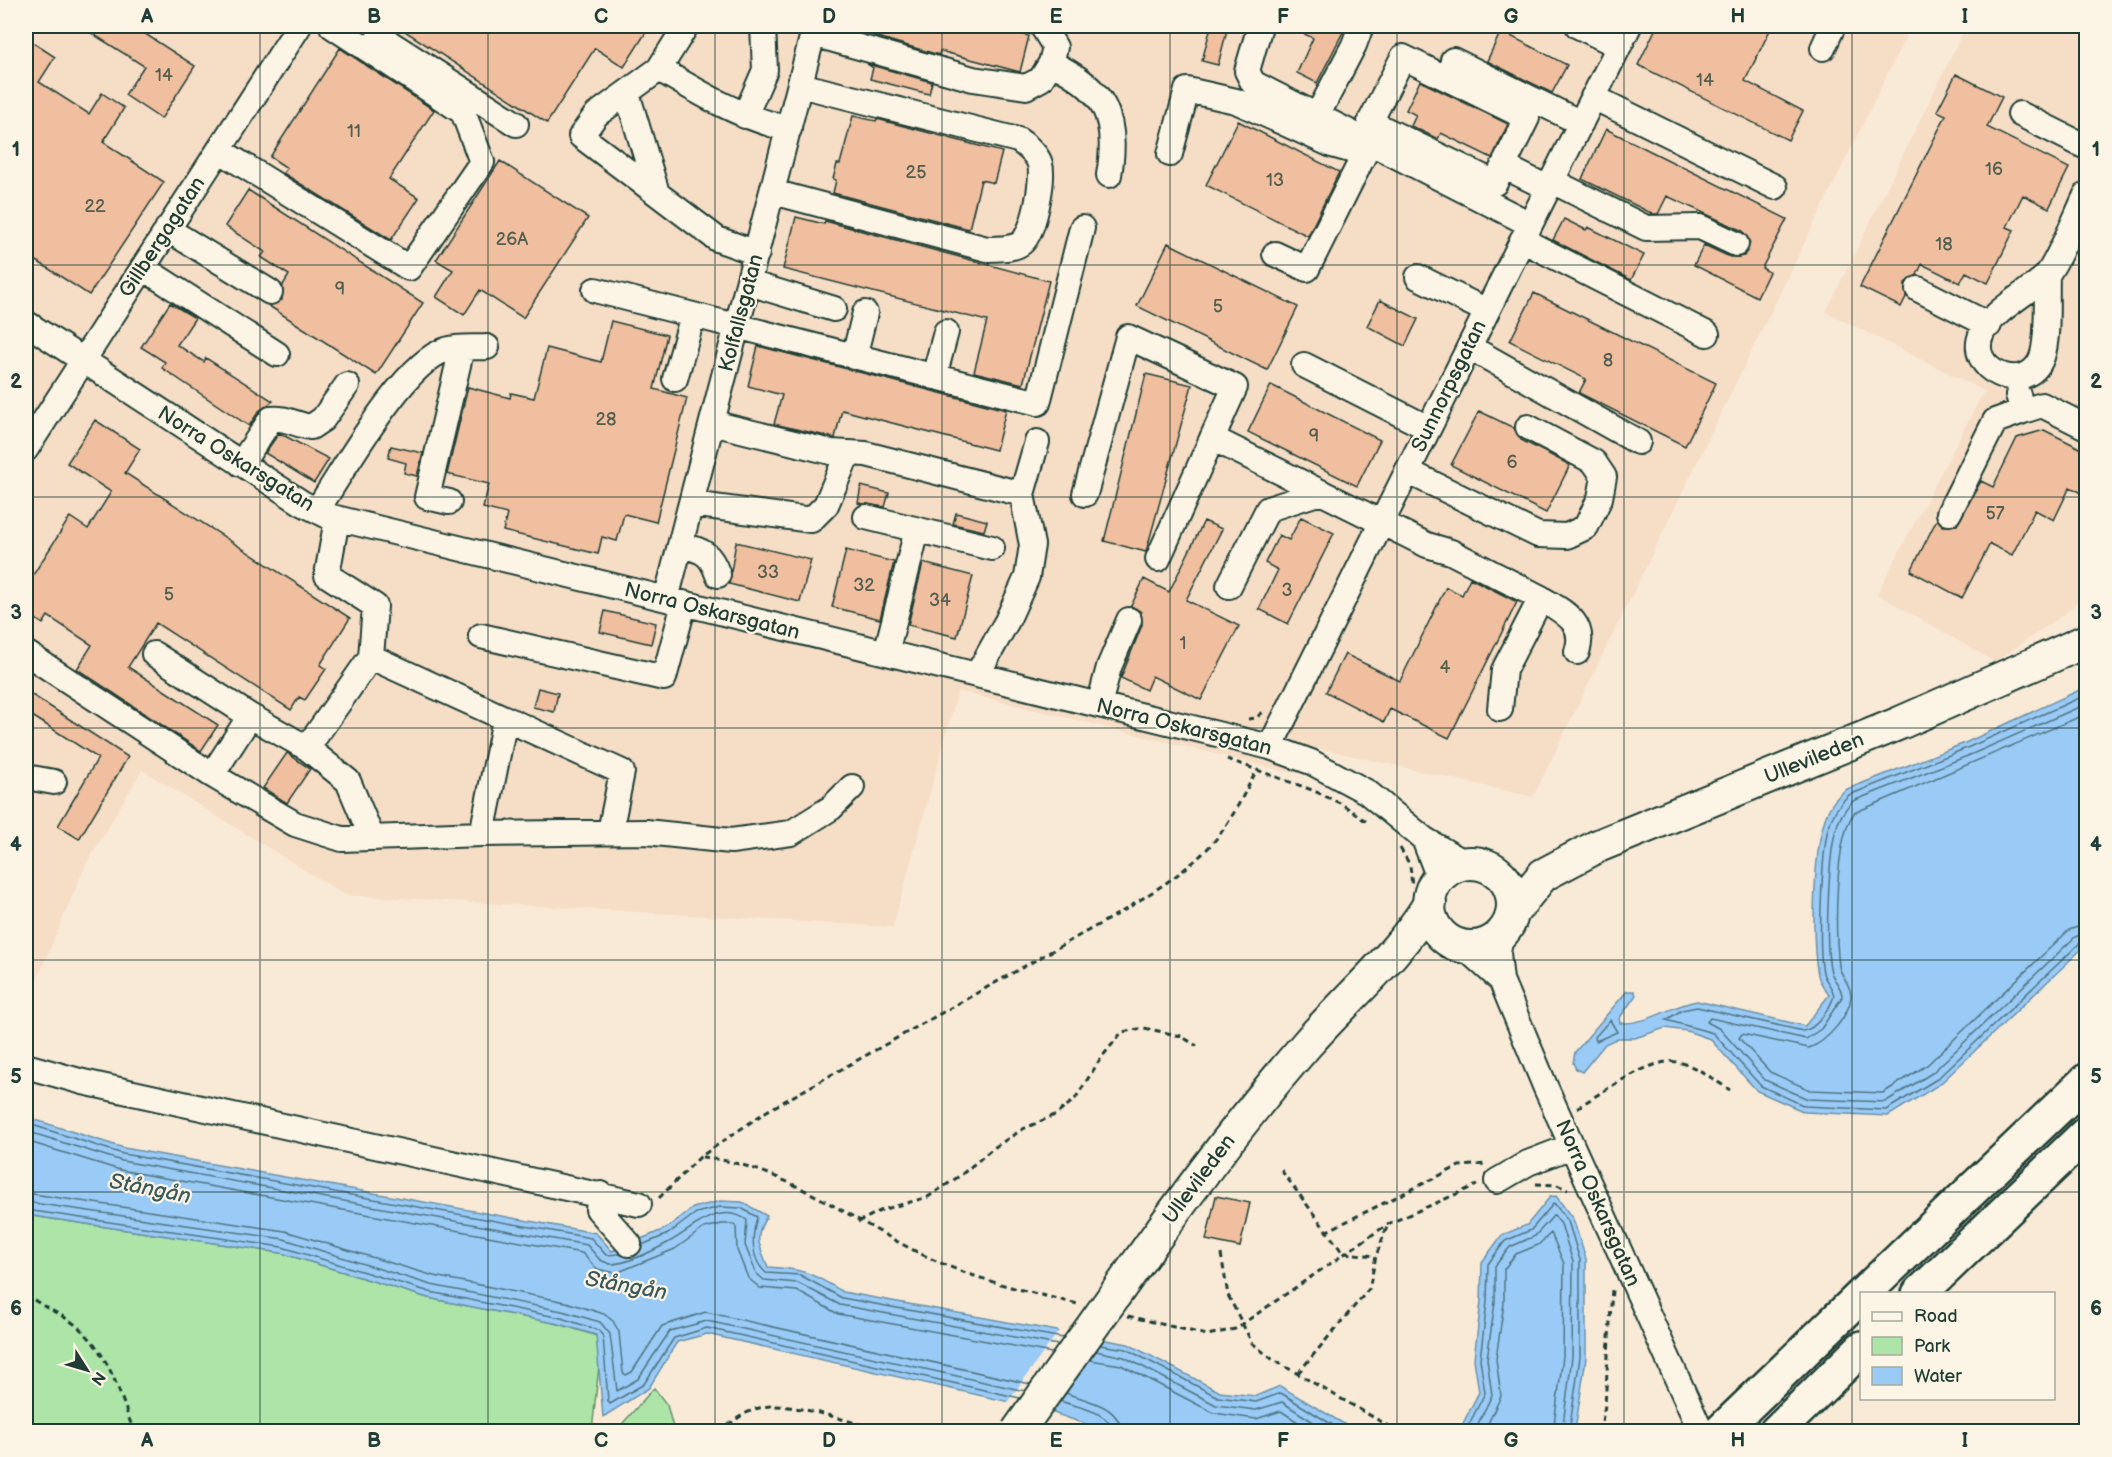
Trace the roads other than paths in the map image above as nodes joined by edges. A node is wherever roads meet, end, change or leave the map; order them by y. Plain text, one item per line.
1 (299, 26) edge
2 (332, 26) edge
3 (362, 26) edge
4 (686, 26) edge
5 (763, 26) edge
6 (1042, 26) edge
7 (1260, 26) edge
8 (1361, 26) edge
9 (1578, 26) edge
10 (1833, 26) edge
11 (814, 30) edge
12 (1624, 36) edge
13 (1822, 48) dead end
14 (1453, 60) dead end
15 (1051, 63) junction
16 (659, 69) junction
17 (800, 85) junction
18 (627, 93) junction
19 (1593, 97) junction
20 (2020, 114) dead end
21 (745, 116) junction
22 (1317, 116) junction
23 (1581, 123) junction
24 (516, 124) dead end
25 (789, 129) junction
26 (1370, 143) junction
27 (2086, 147) edge
28 (219, 150) junction
29 (1170, 154) dead end
30 (1503, 166) junction
31 (1109, 175) dead end
32 (1550, 184) junction
33 (1775, 188) dead end
34 (773, 192) junction
35 (657, 193) junction
36 (2086, 195) edge
37 (1082, 228) dead end
38 (167, 230) junction
39 (1526, 232) junction
40 (1736, 244) dead end
41 (757, 253) junction
42 (1275, 254) dead end
43 (143, 268) junction
44 (2047, 275) junction
45 (1418, 277) dead end
46 (749, 283) junction
47 (1918, 289) dead end
48 (595, 291) dead end
49 (270, 292) dead end
50 (834, 309) dead end
51 (1487, 311) junction
52 (865, 313) dead end
53 (693, 315) junction
54 (26, 323) edge
55 (1989, 325) junction
56 (738, 327) junction
57 (946, 332) dead end
58 (1707, 334) dead end
59 (487, 346) dead end
60 (1469, 347) junction
61 (462, 348) junction
62 (277, 354) dead end
63 (854, 357) junction
64 (83, 360) junction
65 (1304, 365) dead end
66 (934, 377) junction
67 (2013, 378) junction
68 (675, 379) dead end
69 (346, 385) dead end
70 (2023, 411) junction
71 (712, 423) junction
72 (1528, 427) dead end
73 (2086, 427) edge
74 (1428, 428) junction
75 (1212, 438) junction
76 (1037, 442) dead end
77 (1638, 442) dead end
78 (26, 449) edge
79 (848, 453) junction
80 (241, 464) junction
81 (1407, 471) junction
82 (1321, 492) junction
83 (1022, 494) junction
84 (1085, 494) dead end
85 (449, 502) dead end
86 (692, 504) junction
87 (1949, 513) dead end
88 (327, 515) junction
89 (866, 517) dead end
90 (1382, 522) junction
91 (917, 530) junction
92 (681, 545) junction
93 (992, 549) dead end
94 (1158, 559) dead end
95 (718, 575) dead end
96 (1229, 586) dead end
97 (1541, 598) junction
98 (675, 602) junction
99 (1129, 620) dead end
100 (481, 636) dead end
101 (2086, 641) edge
102 (1577, 652) dead end
103 (26, 653) edge
104 (886, 653) junction
105 (154, 654) dead end
106 (371, 657) junction
107 (977, 675) junction
108 (1099, 705) junction
109 (1500, 709) dead end
110 (250, 716) junction
111 (505, 719) junction
112 (1270, 747) junction
113 (307, 748) junction
114 (212, 775) junction
115 (26, 777) edge
116 (54, 782) dead end
117 (852, 787) dead end
118 (610, 832) junction
119 (482, 834) junction
120 (372, 838) junction
121 (1500, 874) junction
122 (1543, 875) junction
123 (1436, 884) junction
124 (1507, 923) junction
125 (1454, 941) junction
126 (1402, 944) junction
127 (1501, 980) junction
128 (26, 1066) edge
129 (2086, 1081) edge
130 (2086, 1134) edge
131 (1572, 1146) junction
132 (1505, 1176) road end
133 (600, 1194) junction
134 (639, 1204) dead end
135 (629, 1244) dead end
136 (1864, 1292) edge
137 (1920, 1292) edge
138 (1860, 1296) edge
139 (1860, 1350) edge
140 (1709, 1428) edge
141 (1017, 1431) edge
142 (1776, 1431) edge

1 - 28 street, Gillbergagatan
2 - 28 street
3 - 24 street
4 - 16 street
5 - 21 street
6 - 15 street
7 - 22 street
8 - 22 street
9 - 12 street
10 - 13 street
11 - 15 street
11 - 17 street, Kolfallsgatan
12 - 19 street, Sunnorpsgatan
14 - 23 street
15 - 31 street
16 - 18 street
16 - 21 street
17 - 25 street, Kolfallsgatan
17 - 34 street
18 - 35 street
18 - 35 street
19 - 23 street, Sunnorpsgatan
19 - 33 street
20 - 27 street
21 - 25 street
22 - 26 street
23 - 32 street, Sunnorpsgatan
25 - 34 street, Kolfallsgatan
26 - 29 street
26 - 39 street
26 - 42 street
28 - 38 street, Gillbergagatan
30 - 30 street
30 - 32 street
32 - 39 street, Sunnorpsgatan
32 - 40 street
34 - 41 street, Kolfallsgatan
35 - 41 street
36 - 44 street
37 - 66 street
38 - 43 street, Gillbergagatan
38 - 49 street
39 - 51 street, Sunnorpsgatan
39 - 58 street
41 - 46 street, Kolfallsgatan
43 - 62 street
43 - 64 street, Gillbergagatan
44 - 55 street
44 - 67 street
45 - 51 street
46 - 50 street
46 - 56 street, Kolfallsgatan
47 - 55 street
48 - 53 street
51 - 60 street, Sunnorpsgatan
52 - 63 street
53 - 56 street
53 - 68 street
54 - 64 street, Norra Oskarsgatan
55 - 67 street
56 - 63 street
56 - 71 street, Kolfallsgatan
57 - 66 street
59 - 61 street
60 - 74 street, Sunnorpsgatan
60 - 77 street
61 - 85 street
61 - 88 street
63 - 66 street
64 - 78 street, Gillbergagatan
64 - 80 street, Norra Oskarsgatan
65 - 74 street
67 - 70 street
69 - 80 street
70 - 73 street
70 - 87 street
71 - 79 street
71 - 86 street, Kolfallsgatan
72 - 81 street
74 - 81 street, Sunnorpsgatan
75 - 82 street
75 - 84 street
75 - 94 street
76 - 83 street
79 - 83 street
79 - 86 street
80 - 88 street, Norra Oskarsgatan
81 - 90 street, Sunnorpsgatan
82 - 90 street
82 - 96 street
83 - 107 street
86 - 92 street, Kolfallsgatan
88 - 98 street, Norra Oskarsgatan
88 - 106 street
89 - 91 street
90 - 97 street
90 - 112 street, Sunnorpsgatan
91 - 93 street
91 - 104 street
92 - 95 street
92 - 98 street, Kolfallsgatan
97 - 102 street
97 - 109 street
98 - 100 street, Kolfallsgatan
98 - 104 street, Norra Oskarsgatan
99 - 108 street
101 - 122 main road, Ullevileden
103 - 114 street
104 - 107 street, Norra Oskarsgatan
105 - 110 street
106 - 111 street
106 - 113 street
107 - 108 street, Norra Oskarsgatan
108 - 112 street, Norra Oskarsgatan
110 - 113 street
110 - 114 street
111 - 118 street
111 - 119 street
112 - 123 street, Norra Oskarsgatan
113 - 120 street
114 - 120 street
115 - 116 street
117 - 118 street
118 - 119 street
119 - 120 street
121 - 122 main road, Ullevileden
121 - 123 main road
121 - 124 main road
122 - 124 main road, Ullevileden
123 - 125 main road
123 - 126 main road, Ullevileden
124 - 125 main road
124 - 127 street, Norra Oskarsgatan
125 - 126 main road
125 - 127 street, Norra Oskarsgatan
126 - 141 main road, Ullevileden, bridge
127 - 131 street, Norra Oskarsgatan
128 - 133 street
129 - 136 highway
130 - 137 highway
131 - 132 street
131 - 140 street, Norra Oskarsgatan
133 - 134 street
133 - 135 street
138 - 140 highway
139 - 142 highway

